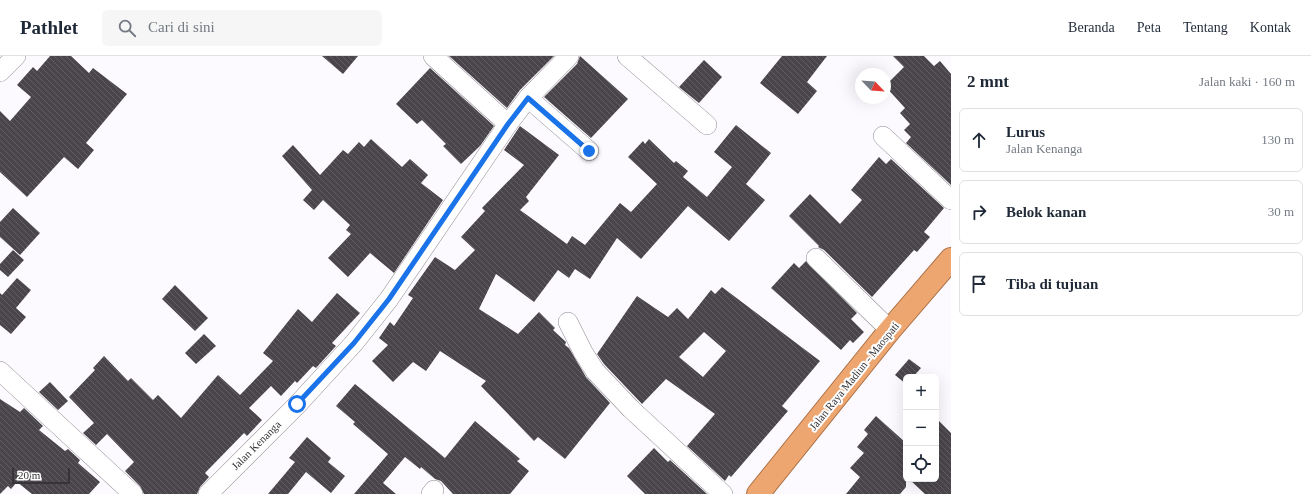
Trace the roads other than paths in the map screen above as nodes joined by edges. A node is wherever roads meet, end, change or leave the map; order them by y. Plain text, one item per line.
1 (16, 56) edge
2 (433, 56) edge
3 (569, 56) edge
4 (627, 56) edge
5 (0, 72) edge
6 (528, 98) junction
7 (508, 124) junction
8 (707, 125) dead end
9 (883, 136) dead end
10 (589, 151) dead end
11 (951, 200) edge
12 (816, 258) dead end
13 (951, 259) edge
14 (568, 322) dead end
15 (890, 330) junction
16 (0, 371) edge
17 (133, 494) edge
18 (208, 494) edge
19 (723, 494) edge
20 (758, 494) edge

1 - 5 street
2 - 7 street
3 - 6 street, Jalan Kenanga
4 - 8 street
6 - 7 street, Jalan Kenanga
6 - 10 street
7 - 18 street, Jalan Kenanga
9 - 11 street
12 - 15 street
13 - 15 highway, Jalan Raya Madiun - Maospati
14 - 19 street
15 - 20 highway, Jalan Raya Madiun - Maospati
16 - 17 street

